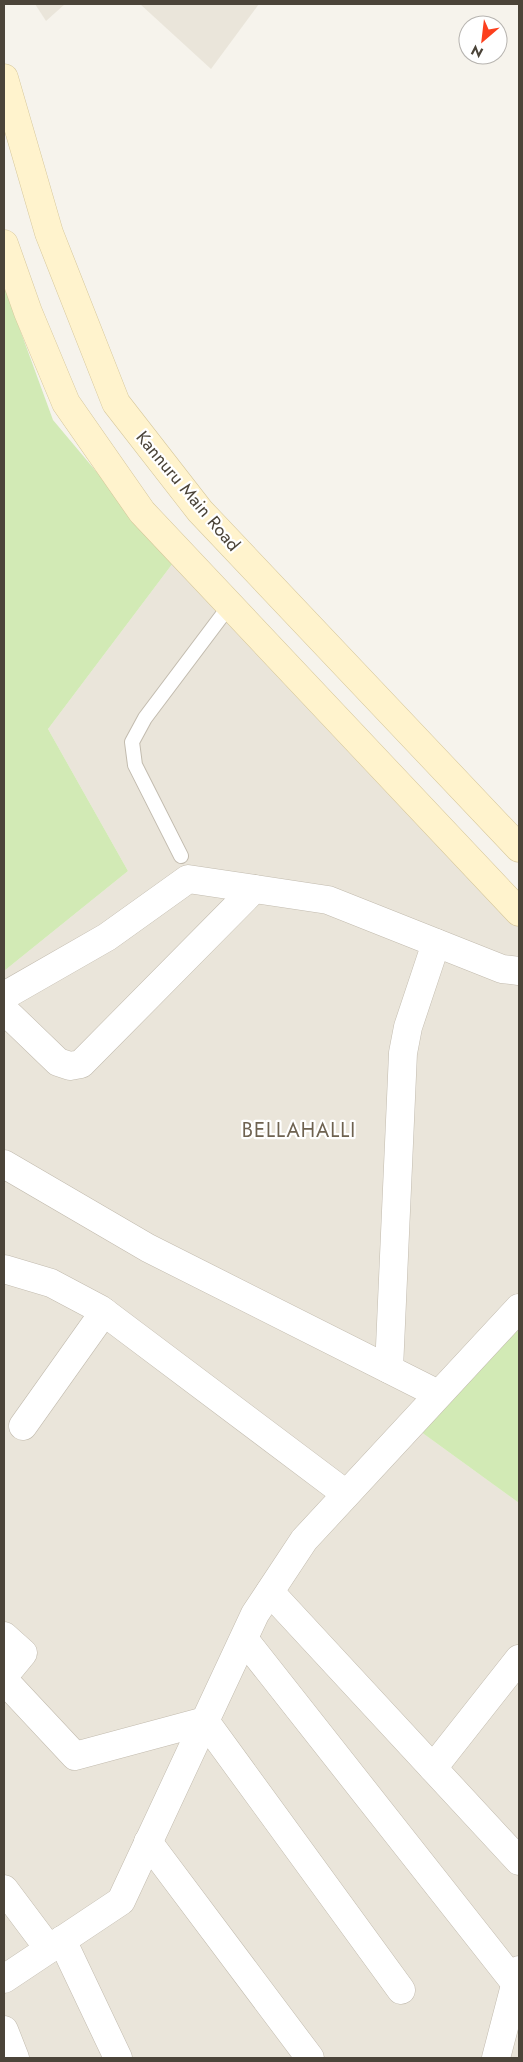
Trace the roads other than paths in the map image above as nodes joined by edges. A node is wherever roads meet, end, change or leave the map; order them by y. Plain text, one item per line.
1 (4, 78) edge
2 (4, 244) edge
3 (230, 605) junction
4 (519, 848) edge
5 (181, 856) dead end
6 (254, 889) junction
7 (519, 912) edge
8 (436, 943) junction
9 (519, 971) edge
10 (4, 996) edge
11 (4, 1010) edge
12 (4, 1164) edge
13 (4, 1269) edge
14 (519, 1308) edge
15 (104, 1312) junction
16 (389, 1370) junction
17 (438, 1394) junction
18 (24, 1426) dead end
19 (346, 1494) junction
20 (270, 1592) junction
21 (4, 1636) edge
22 (244, 1639) junction
23 (519, 1659) edge
24 (4, 1678) edge
25 (205, 1721) junction
26 (433, 1768) junction
27 (148, 1842) junction
28 (519, 1861) edge
29 (4, 1889) edge
30 (55, 1944) junction
31 (518, 1977) edge
32 (4, 1979) edge
33 (400, 1990) dead end
34 (4, 2030) edge
35 (15, 2058) edge
36 (118, 2058) edge
37 (310, 2058) edge
38 (496, 2058) edge

1 - 4 main road, Kannuru Main Road
2 - 3 main road
3 - 5 lane
3 - 7 main road
6 - 8 street
6 - 10 street
6 - 11 street
8 - 9 street
8 - 16 street
12 - 16 street
13 - 15 street
14 - 17 street
15 - 18 street
15 - 19 street
16 - 17 street
17 - 19 street
19 - 20 street
20 - 22 street
20 - 26 street
21 - 24 street
22 - 25 street
22 - 31 street
23 - 26 street
24 - 25 street
25 - 27 street
25 - 33 street
26 - 28 street
27 - 30 street
27 - 37 street
29 - 30 street
30 - 32 street
30 - 36 street
31 - 38 street
34 - 35 street

